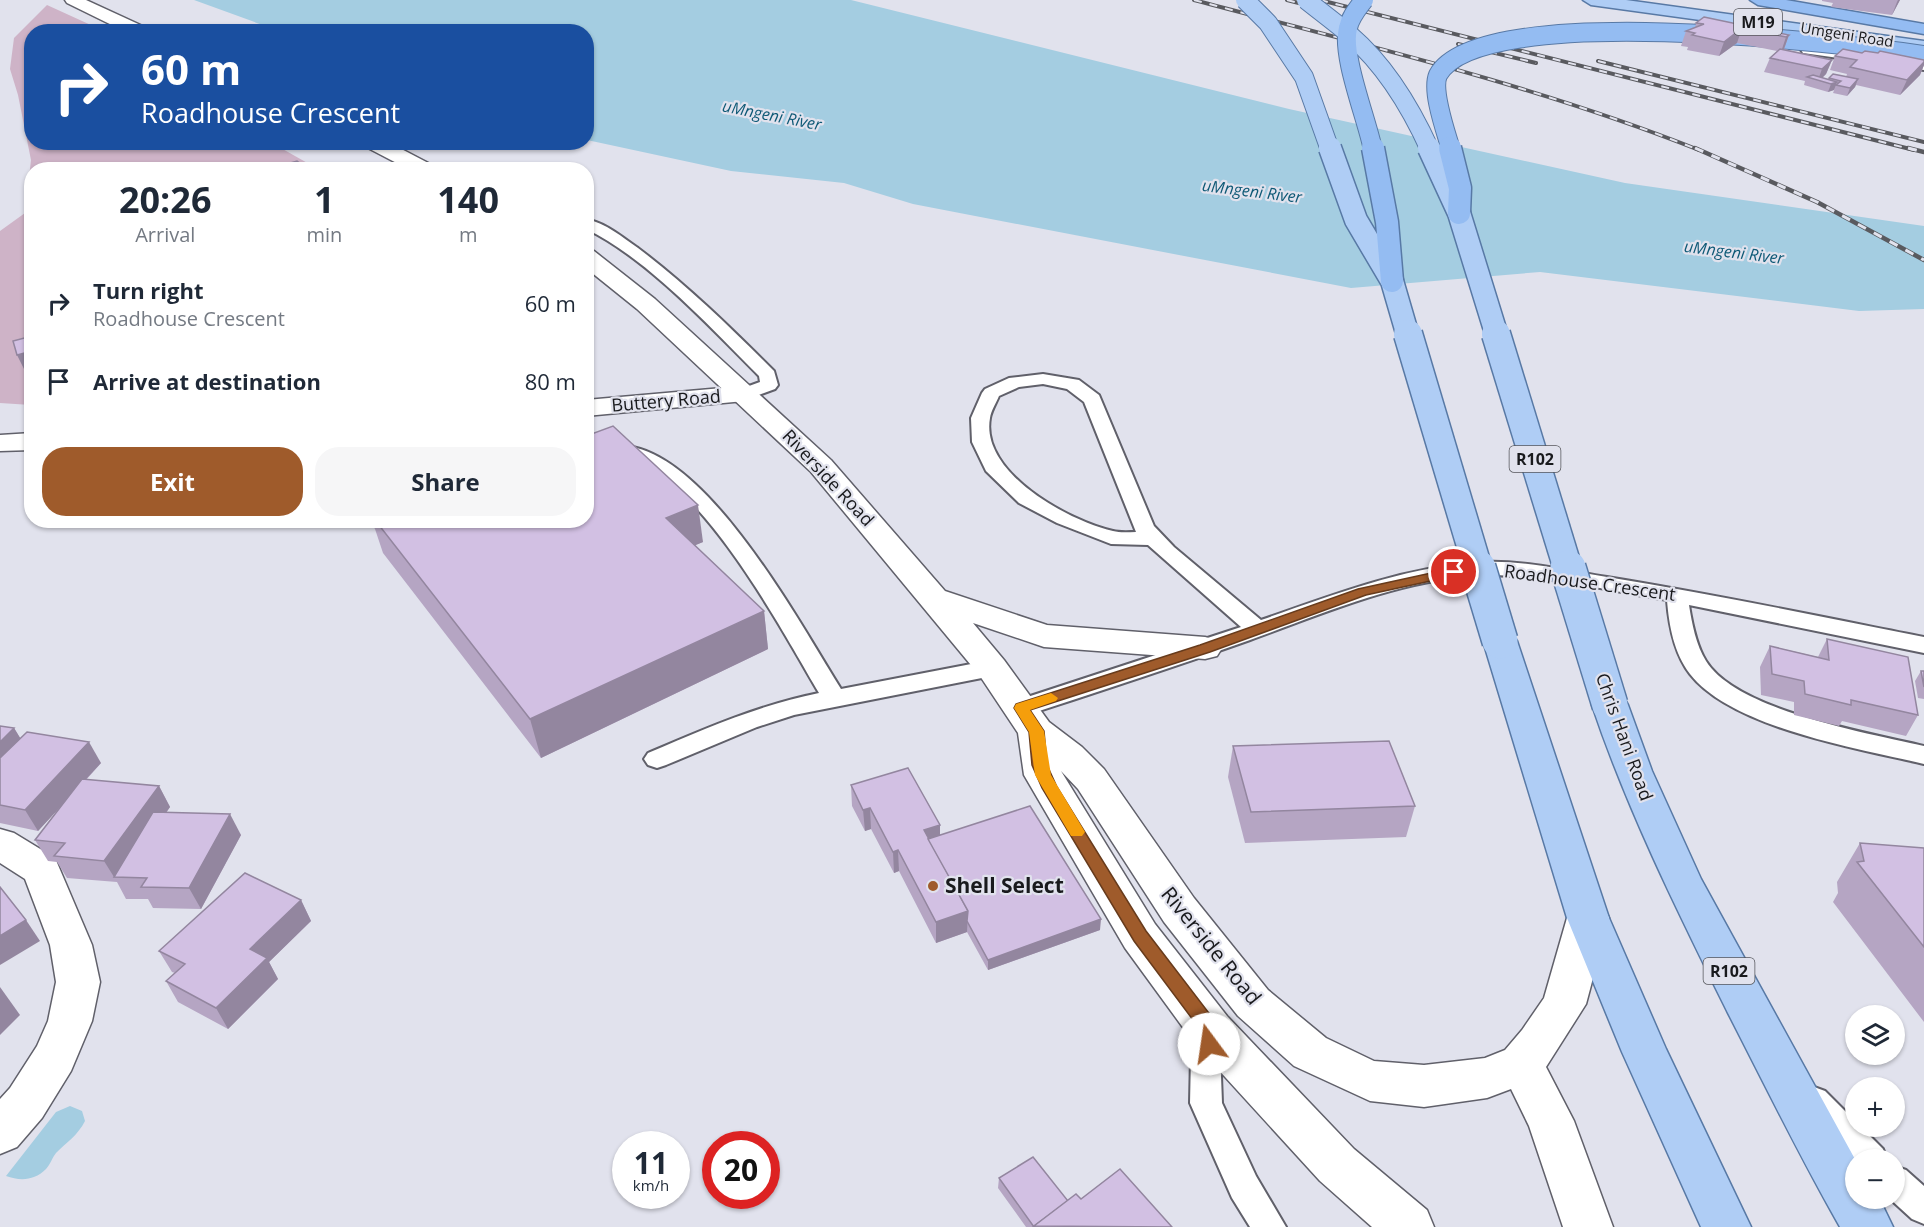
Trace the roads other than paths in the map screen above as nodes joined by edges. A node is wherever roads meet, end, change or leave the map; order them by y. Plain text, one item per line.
1 (73, 0) edge
2 (1245, 0) edge
3 (1306, 0) edge
4 (1364, 0) edge
5 (1591, 0) edge
6 (1678, 0) edge
7 (1758, 0) edge
8 (124, 24) edge
9 (1924, 29) edge
10 (1924, 37) edge
11 (1924, 46) edge
12 (1807, 50) dead end
13 (1924, 55) edge
14 (1924, 66) edge
15 (387, 150) edge
16 (411, 162) edge
17 (1459, 213) junction
18 (594, 227) edge
19 (594, 262) edge
20 (1392, 281) junction
21 (745, 394) junction
22 (594, 407) edge
23 (24, 442) edge
24 (0, 443) edge
25 (594, 455) edge
26 (1153, 539) junction
27 (1677, 595) junction
28 (933, 599) junction
29 (1258, 629) junction
30 (1924, 645) edge
31 (1205, 648) junction
32 (992, 668) junction
33 (834, 698) junction
34 (1029, 720) junction
35 (1924, 754) edge
36 (657, 759) dead end
37 (0, 844) edge
38 (1588, 918) junction
39 (1212, 1030) junction
40 (1521, 1064) junction
41 (1779, 1065) junction
42 (0, 1132) edge
43 (1860, 1149) edge
44 (1905, 1191) edge
45 (1924, 1208) edge
46 (1269, 1227) edge
47 (1409, 1227) edge
48 (1588, 1227) edge
49 (1726, 1227) edge
50 (1868, 1227) edge

1 - 8 main road
2 - 20 main road, bridge
3 - 17 main road, Chris Hani Road, bridge
4 - 20 highway, bridge
5 - 11 main road, Umgeni Road / M19
6 - 10 main road, Umgeni Road / M19
7 - 9 highway
12 - 14 lane
13 - 17 highway, bridge
15 - 16 main road
17 - 41 main road, Chris Hani Road / R102, bridge
18 - 21 lane
19 - 21 main road, Riverside Road
20 - 38 main road, bridge
21 - 22 main road, Buttery Road
21 - 28 main road, Riverside Road
23 - 24 main road
25 - 33 lane
26 - 26 lane
26 - 29 lane
27 - 29 lane, Roadhouse Crescent
27 - 30 lane, Roadhouse Crescent
27 - 35 lane
28 - 31 main road
28 - 32 main road, Riverside Road
29 - 31 lane, Roadhouse Crescent
31 - 34 lane, Roadhouse Crescent
32 - 33 lane
32 - 34 main road, Riverside Road
33 - 36 lane
34 - 39 main road
34 - 40 main road, Riverside Road
37 - 42 main road
38 - 40 main road, Riverside Road
38 - 49 main road
39 - 46 lane
39 - 47 main road
40 - 48 main road
41 - 43 lane
41 - 50 main road, Chris Hani Road / R102
44 - 45 lane

